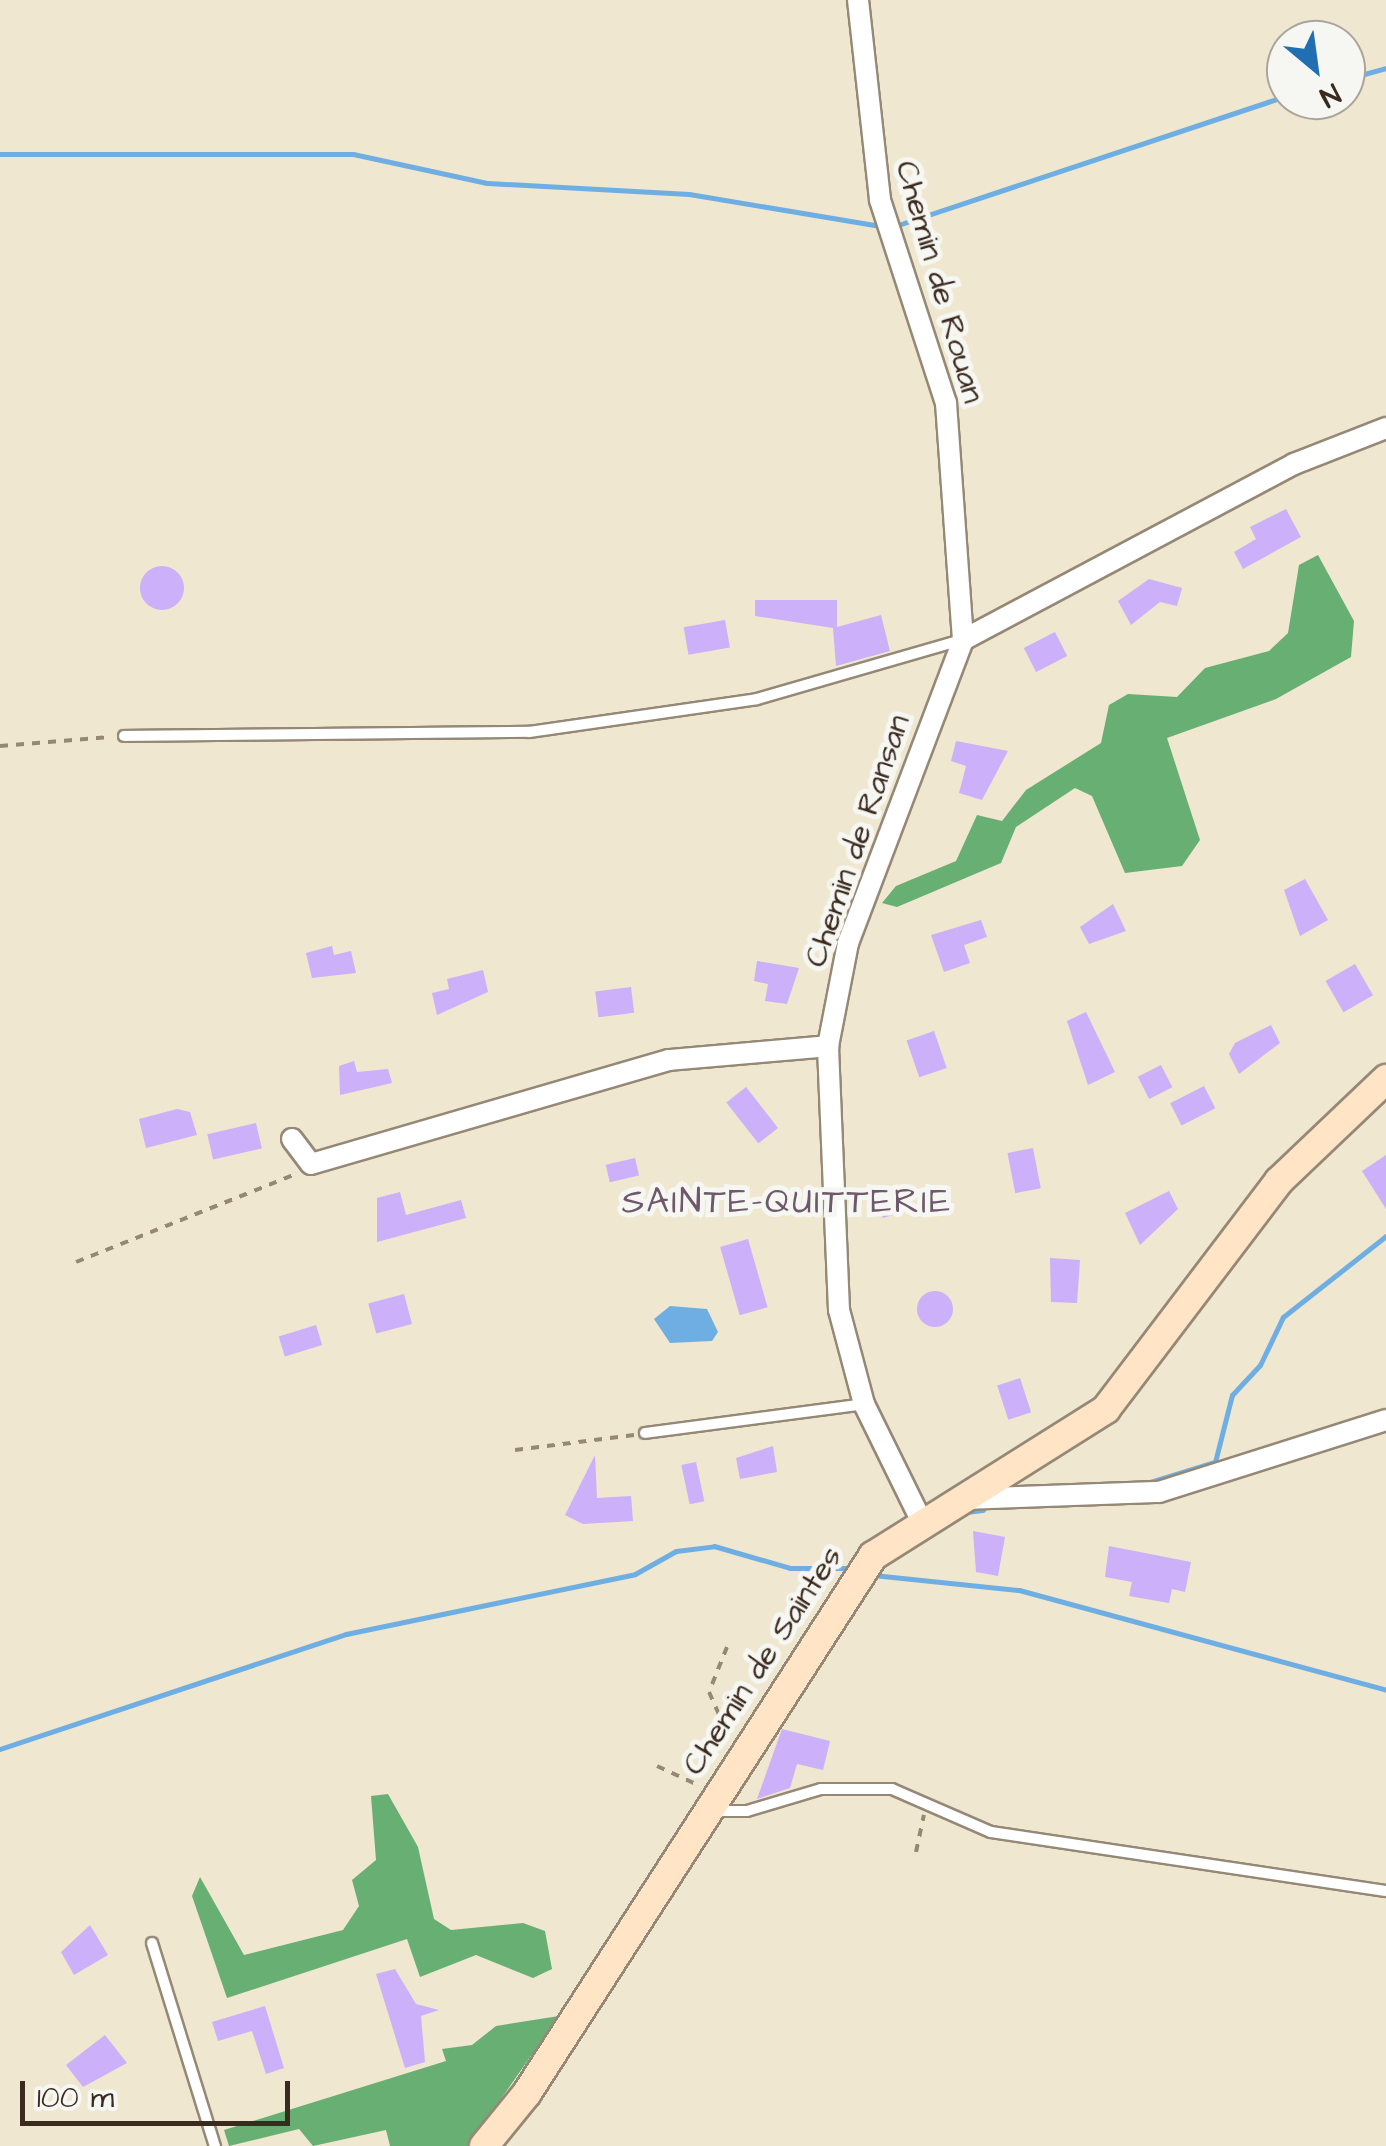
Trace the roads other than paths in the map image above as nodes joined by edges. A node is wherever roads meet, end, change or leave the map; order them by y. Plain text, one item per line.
1 (858, 0) edge
2 (1386, 428) edge
3 (963, 640) junction
4 (124, 736) road end
5 (828, 1046) junction
6 (1386, 1079) edge
7 (292, 1139) dead end
8 (864, 1404) junction
9 (1386, 1420) edge
10 (645, 1433) road end
11 (960, 1499) junction
12 (922, 1522) junction
13 (713, 1802) junction
14 (1386, 1891) edge
15 (152, 1943) dead end
16 (215, 2146) edge
17 (484, 2146) edge

1 - 3 street, Chemin de Rouan
2 - 3 street
3 - 4 lane
3 - 5 street, Chemin de Ransan
5 - 7 street
5 - 8 street, Chemin de Ransan
6 - 11 street, Chemin de Saintes
8 - 10 lane
8 - 12 street, Chemin de Ransan
9 - 11 street
11 - 12 street, Chemin de Saintes
12 - 13 street, Chemin de Saintes
13 - 14 lane
13 - 17 street, Chemin de Saintes
15 - 16 lane

